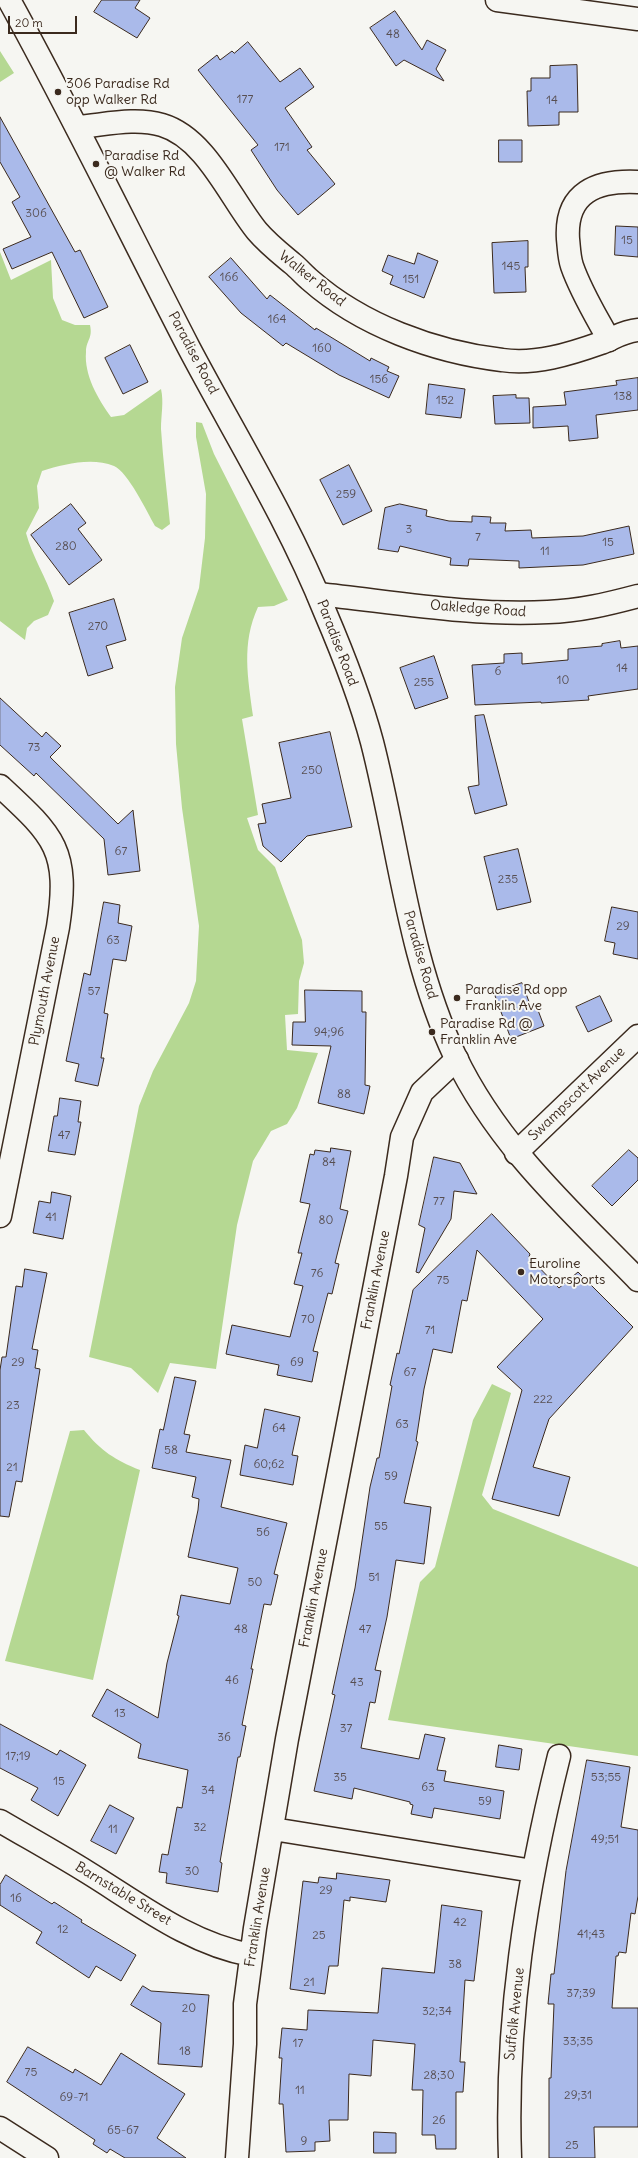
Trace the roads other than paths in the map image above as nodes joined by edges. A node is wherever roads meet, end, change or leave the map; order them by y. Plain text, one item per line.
1 (9, 0) edge
2 (498, 0) edge
3 (638, 19) edge
4 (77, 127) junction
5 (638, 182) edge
6 (638, 330) edge
7 (609, 340) junction
8 (318, 594) junction
9 (638, 596) edge
10 (0, 786) edge
11 (638, 1036) edge
12 (457, 1059) junction
13 (516, 1153) junction
14 (0, 1216) edge
15 (638, 1280) edge
16 (559, 1756) dead end
17 (0, 1821) edge
18 (273, 1829) junction
19 (533, 1871) junction
20 (251, 1955) junction
21 (0, 2128) edge
22 (47, 2158) edge
23 (237, 2158) edge
24 (510, 2158) edge

1 - 4 main road, Paradise Road
2 - 3 main road
4 - 7 main road, Walker Road
4 - 8 main road, Paradise Road
5 - 7 main road
6 - 7 main road, Walker Road
8 - 9 main road, Oakledge Road
8 - 12 main road, Paradise Road
10 - 14 main road, Plymouth Avenue
11 - 13 main road, Swampscott Avenue
12 - 13 main road, Paradise Road
12 - 18 main road, Franklin Avenue
13 - 15 main road, Paradise Road
16 - 19 main road, Suffolk Avenue
17 - 20 main road, Barnstable Street
18 - 19 main road
18 - 20 main road, Franklin Avenue
19 - 24 main road, Suffolk Avenue
20 - 23 main road, Franklin Avenue
21 - 22 main road

